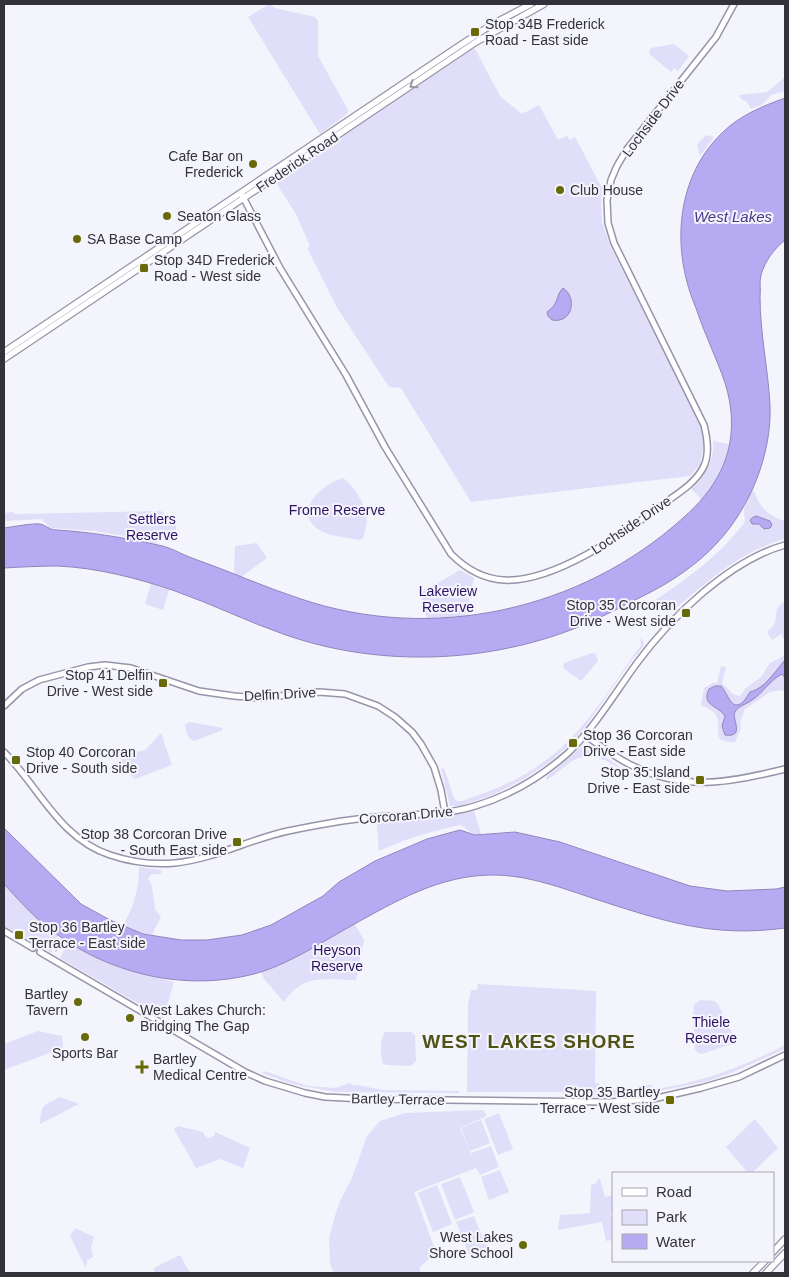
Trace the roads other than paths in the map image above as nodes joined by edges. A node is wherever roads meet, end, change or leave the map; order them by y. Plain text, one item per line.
1 (531, 4) edge
2 (544, 4) edge
3 (734, 4) edge
4 (242, 195) junction
5 (4, 352) edge
6 (4, 359) edge
7 (785, 545) edge
8 (4, 706) edge
9 (584, 735) junction
10 (4, 752) edge
11 (785, 769) edge
12 (445, 813) junction
13 (4, 931) edge
14 (785, 1055) edge
15 (785, 1239) edge
16 (774, 1251) edge
17 (785, 1253) edge
18 (764, 1262) edge
19 (753, 1273) edge
20 (766, 1273) edge

1 - 4 main road, Frederick Road
2 -> 4 main road, Frederick Road
3 - 4 street, Lochside Drive
4 - 5 main road, Frederick Road
4 - 6 main road, Frederick Road
7 - 9 street, Corcoran Drive
8 - 12 street, Delfin Drive
9 - 11 street
9 - 12 street, Corcoran Drive
10 - 12 street, Corcoran Drive
13 - 14 street, Bartley Terrace
15 - 16 main road
17 - 20 main road
18 - 19 main road

